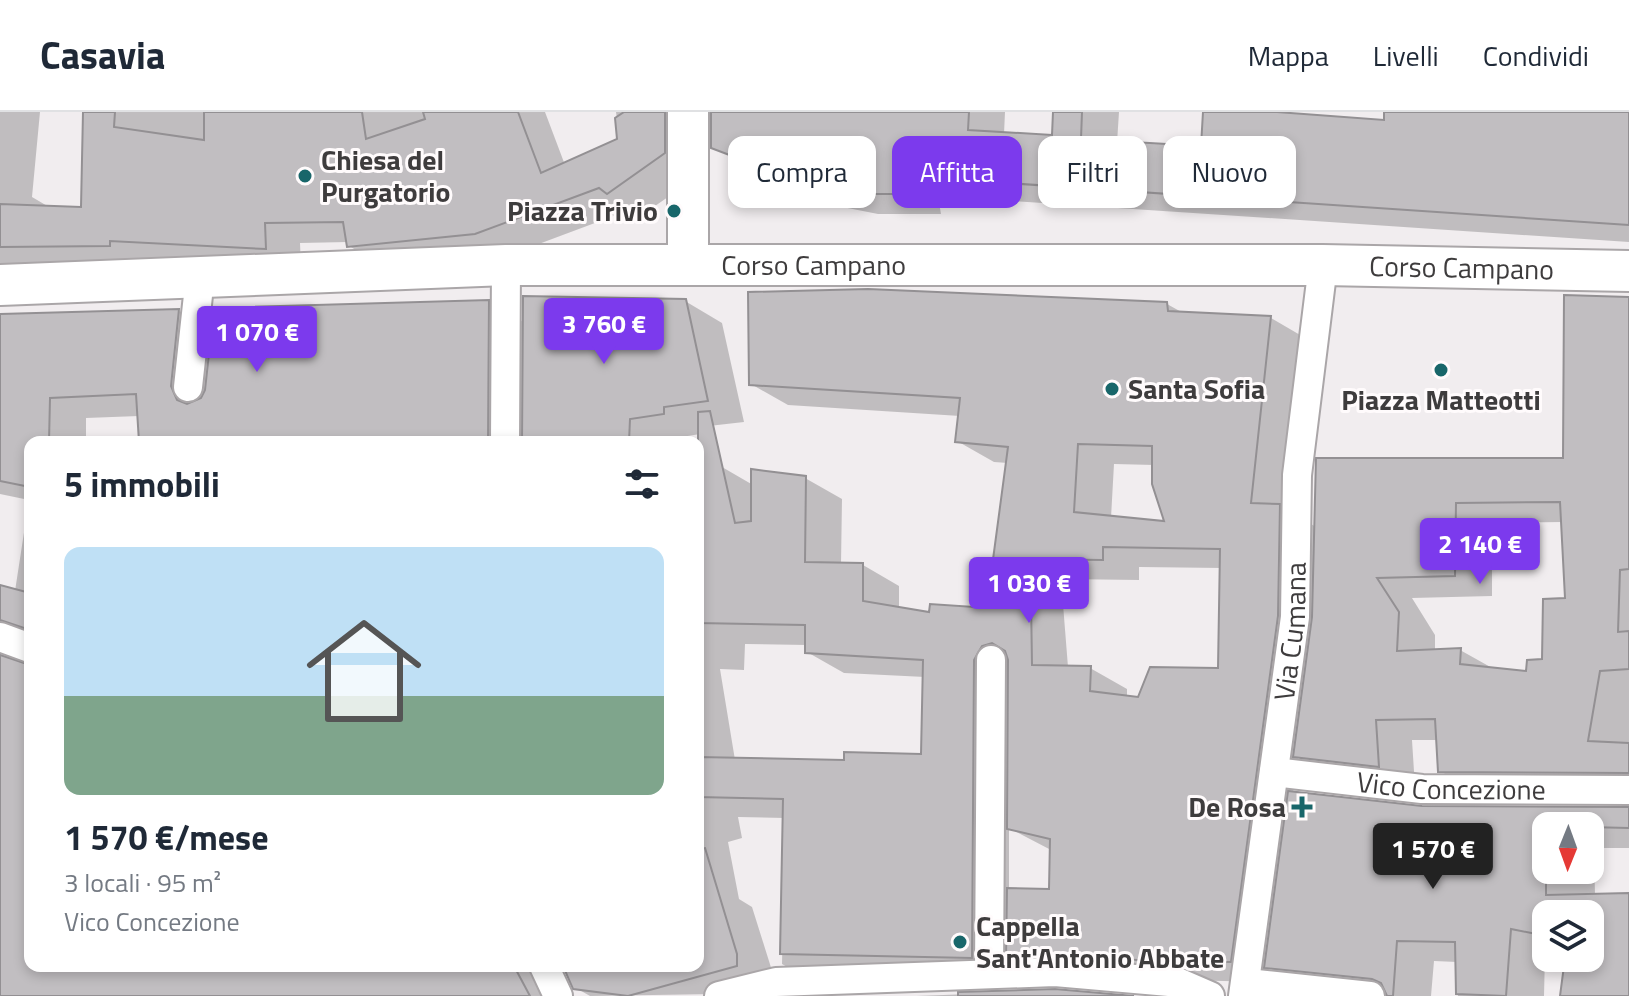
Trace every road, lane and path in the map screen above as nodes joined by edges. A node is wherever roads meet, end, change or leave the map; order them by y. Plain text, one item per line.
1 (688, 112) edge
2 (688, 264) junction
3 (506, 265) junction
4 (1323, 265) junction
5 (1629, 271) edge
6 (200, 277) junction
7 (0, 285) edge
8 (188, 387) dead end
9 (505, 436) edge
10 (0, 637) edge
11 (24, 646) edge
12 (991, 660) dead end
13 (1274, 772) junction
14 (1629, 790) edge
15 (547, 972) edge
16 (989, 974) junction
17 (1245, 989) edge
18 (558, 996) edge
19 (719, 996) edge
20 (1210, 996) edge
21 (1370, 996) edge

1 - 2 main road
2 - 3 main road, Corso Campano
2 - 4 main road, Corso Campano
3 - 6 main road, Corso Campano
3 - 9 street
4 - 5 main road, Corso Campano
4 - 13 street, Via Cumana
6 - 7 main road, Corso Campano
6 - 8 street
10 - 11 street
12 - 16 street
13 - 14 street, Vico Concezione
13 - 17 street, Via Cumana
15 - 18 street
16 - 19 street
16 - 20 street
17 - 21 street

